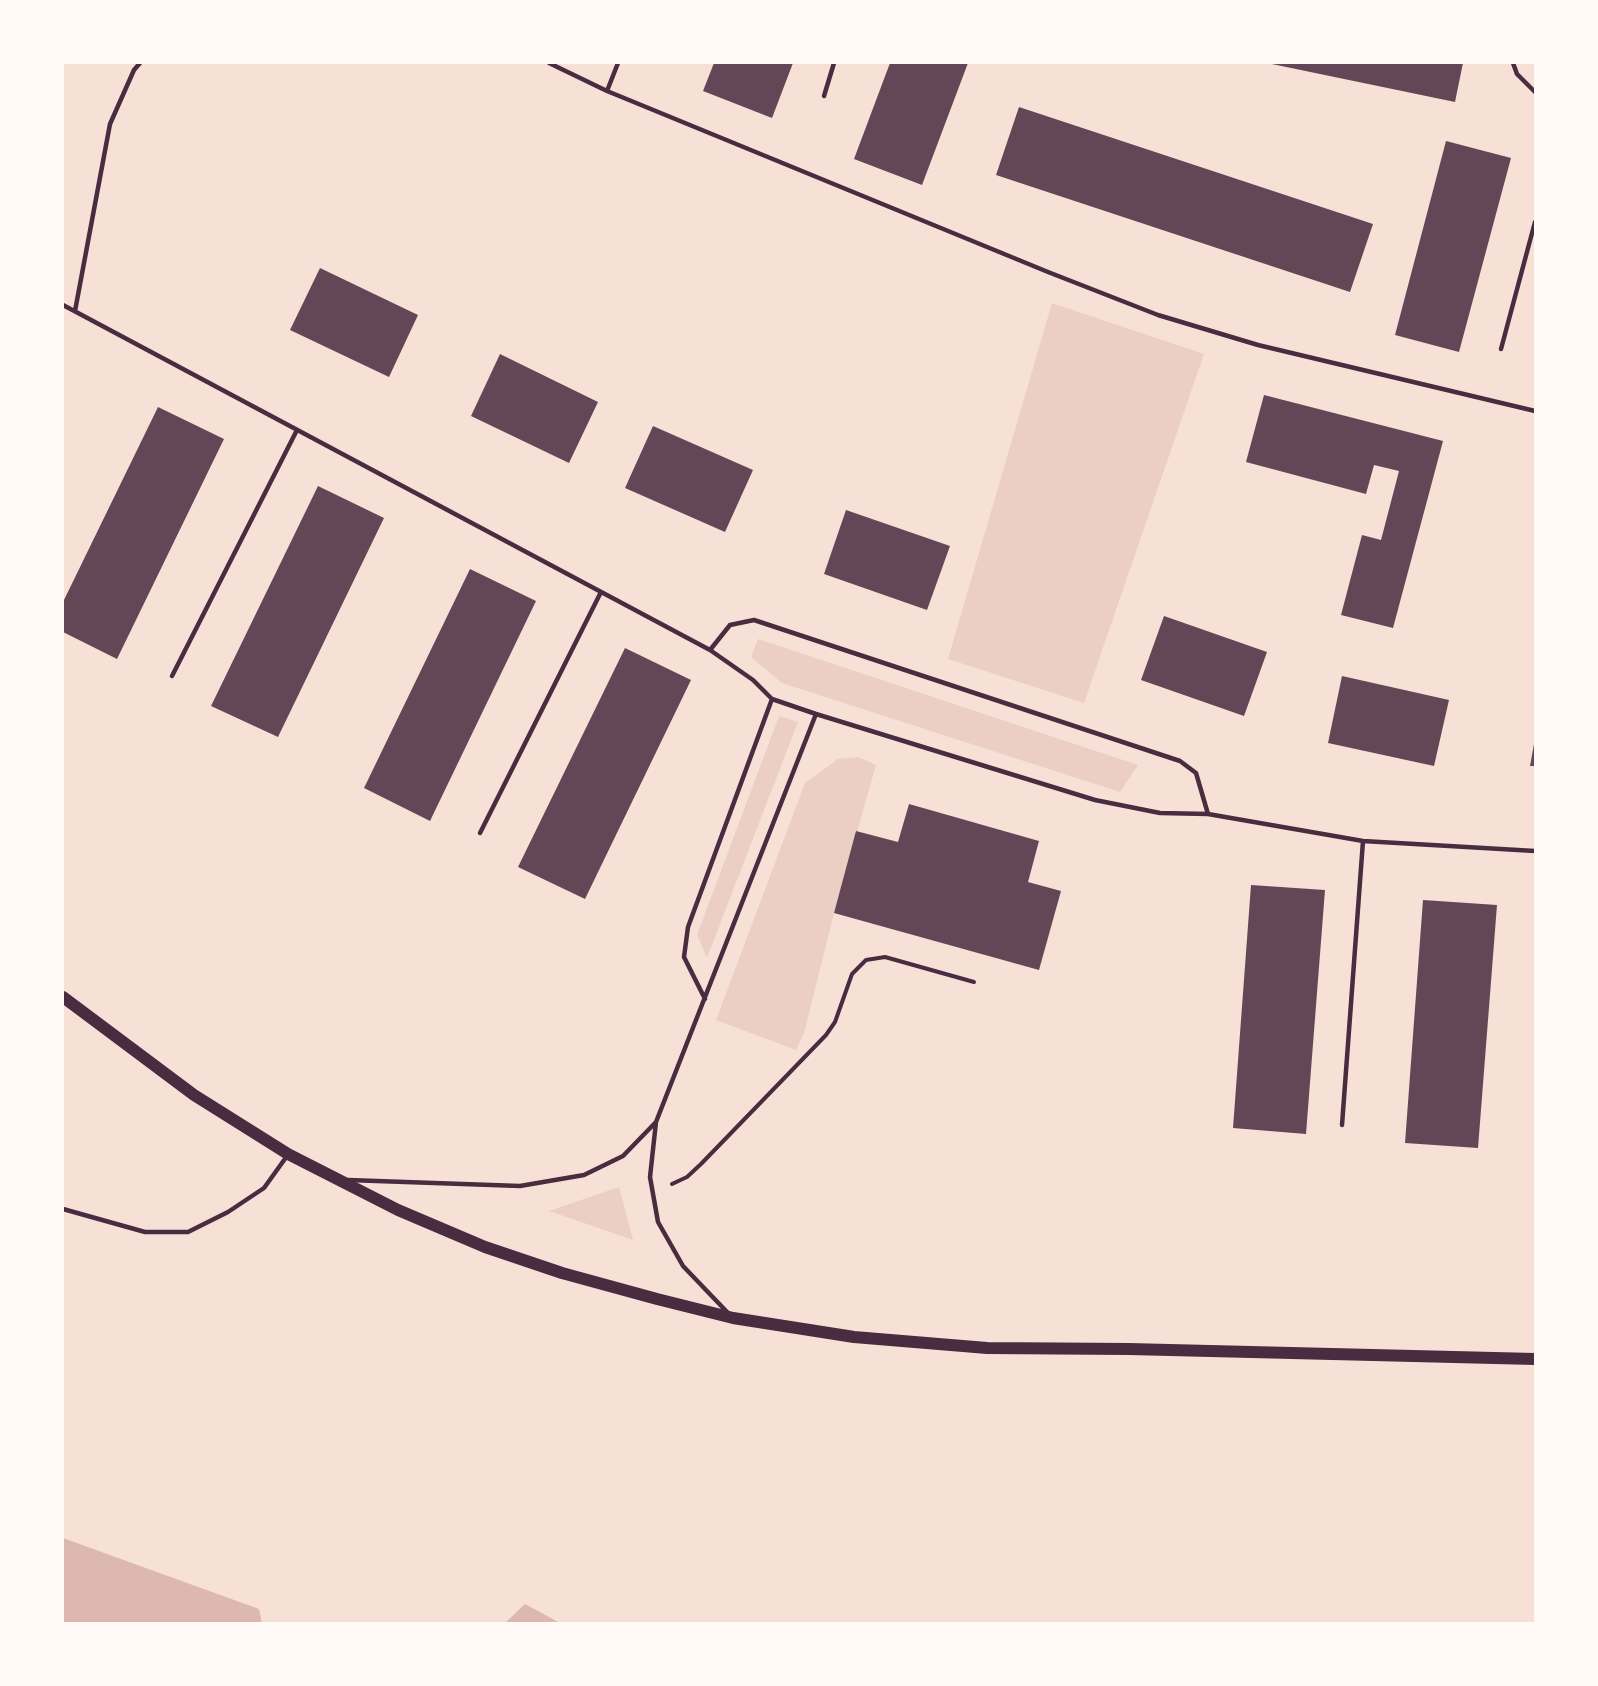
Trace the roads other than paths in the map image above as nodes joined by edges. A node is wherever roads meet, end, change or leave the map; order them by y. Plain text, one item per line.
1 (140, 63) edge
2 (549, 63) edge
3 (618, 63) edge
4 (834, 63) edge
5 (1513, 63) edge
6 (607, 91) junction
7 (1535, 92) edge
8 (824, 96) dead end
9 (1535, 222) edge
10 (63, 305) edge
11 (75, 311) junction
12 (1501, 349) dead end
13 (1535, 411) edge
14 (297, 430) junction
15 (601, 592) junction
16 (710, 650) junction
17 (172, 676) dead end
18 (772, 699) junction
19 (816, 714) junction
20 (1208, 814) junction
21 (480, 834) dead end
22 (1363, 841) junction
23 (1535, 851) edge
24 (63, 996) edge
25 (705, 999) junction
26 (656, 1122) junction
27 (1342, 1125) dead end
28 (288, 1154) junction
29 (339, 1180) junction
30 (63, 1209) edge
31 (733, 1318) junction
32 (1535, 1359) edge

1 - 11 lane
2 - 6 lane
3 - 6 lane
4 - 8 lane
5 - 7 lane
6 - 13 lane
9 - 12 lane
10 - 11 lane
11 - 14 lane
14 - 15 lane
14 - 17 lane
15 - 16 lane
15 - 21 lane
16 - 18 lane
16 - 20 lane
18 - 19 lane
18 - 25 lane
19 - 20 lane
19 - 25 lane
20 - 22 lane
22 - 23 lane
22 - 27 lane
24 - 28 main road
25 - 26 lane
26 - 29 lane
26 - 31 lane
28 - 29 main road
28 - 30 lane
29 - 31 main road
31 - 32 main road

